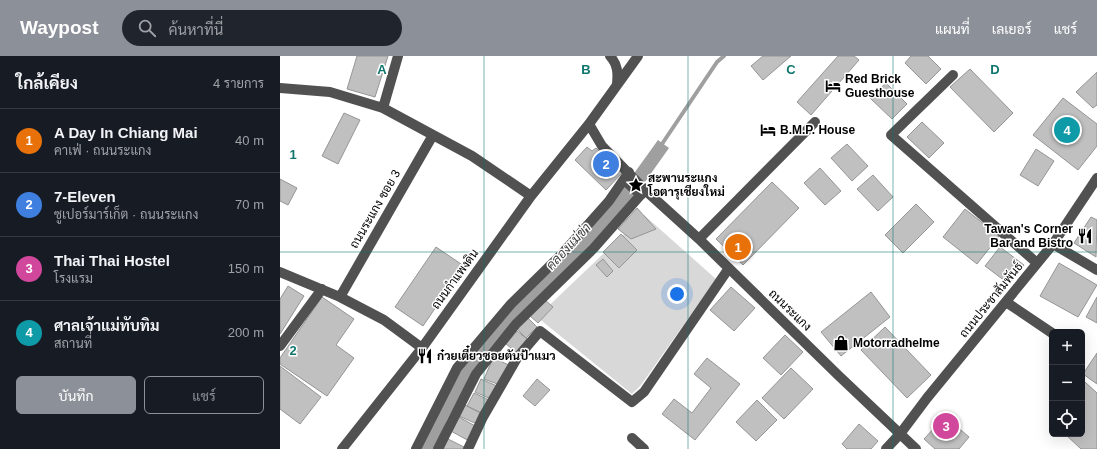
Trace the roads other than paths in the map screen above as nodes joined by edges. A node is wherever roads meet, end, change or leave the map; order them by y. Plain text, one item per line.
1 (398, 56) edge
2 (610, 56) edge
3 (638, 56) edge
4 (953, 75) dead end
5 (617, 84) junction
6 (280, 88) edge
7 (383, 108) junction
8 (815, 122) dead end
9 (589, 124) junction
10 (433, 134) junction
11 (626, 176) junction
12 (1097, 178) edge
13 (643, 193) junction
14 (531, 196) junction
15 (699, 239) junction
16 (1052, 244) junction
17 (1038, 263) junction
18 (729, 268) junction
19 (1097, 270) edge
20 (280, 272) edge
21 (322, 289) junction
22 (340, 297) junction
23 (1006, 302) junction
24 (1049, 331) edge
25 (280, 346) edge
26 (422, 348) junction
27 (900, 434) junction
28 (632, 438) dead end
29 (342, 449) edge
30 (416, 449) edge
31 (438, 449) edge
32 (468, 449) edge
33 (644, 449) edge
34 (886, 449) edge
35 (916, 449) edge

1 - 7 street
2 - 5 street
3 - 5 street
4 - 17 street
5 - 9 street
6 - 7 street
7 - 10 street
8 - 15 street
9 - 11 street
9 - 14 street, ถนนกำแพงดิน
10 - 14 street
10 - 22 street, ถนนระแกง ซอย 3
11 - 13 street, ถนนระแกง
11 - 30 street
12 - 16 street, ถนนประชาสัมพันธ์
13 - 15 street, ถนนระแกง
13 - 31 street
14 - 26 street, ถนนกำแพงดิน
15 - 18 street, ถนนระแกง
16 - 17 street, ถนนประชาสัมพันธ์
16 - 19 street
17 - 23 street, ถนนประชาสัมพันธ์
18 - 27 street, ถนนระแกง
18 - 32 street
20 - 21 street
21 - 22 street
21 - 25 street
22 - 26 street
23 - 24 street
23 - 27 street, ถนนประชาสัมพันธ์
26 - 29 street, ถนนกำแพงดิน
27 - 34 street, ถนนประชาสัมพันธ์
27 - 35 street, ถนนระแกง
28 - 33 street

